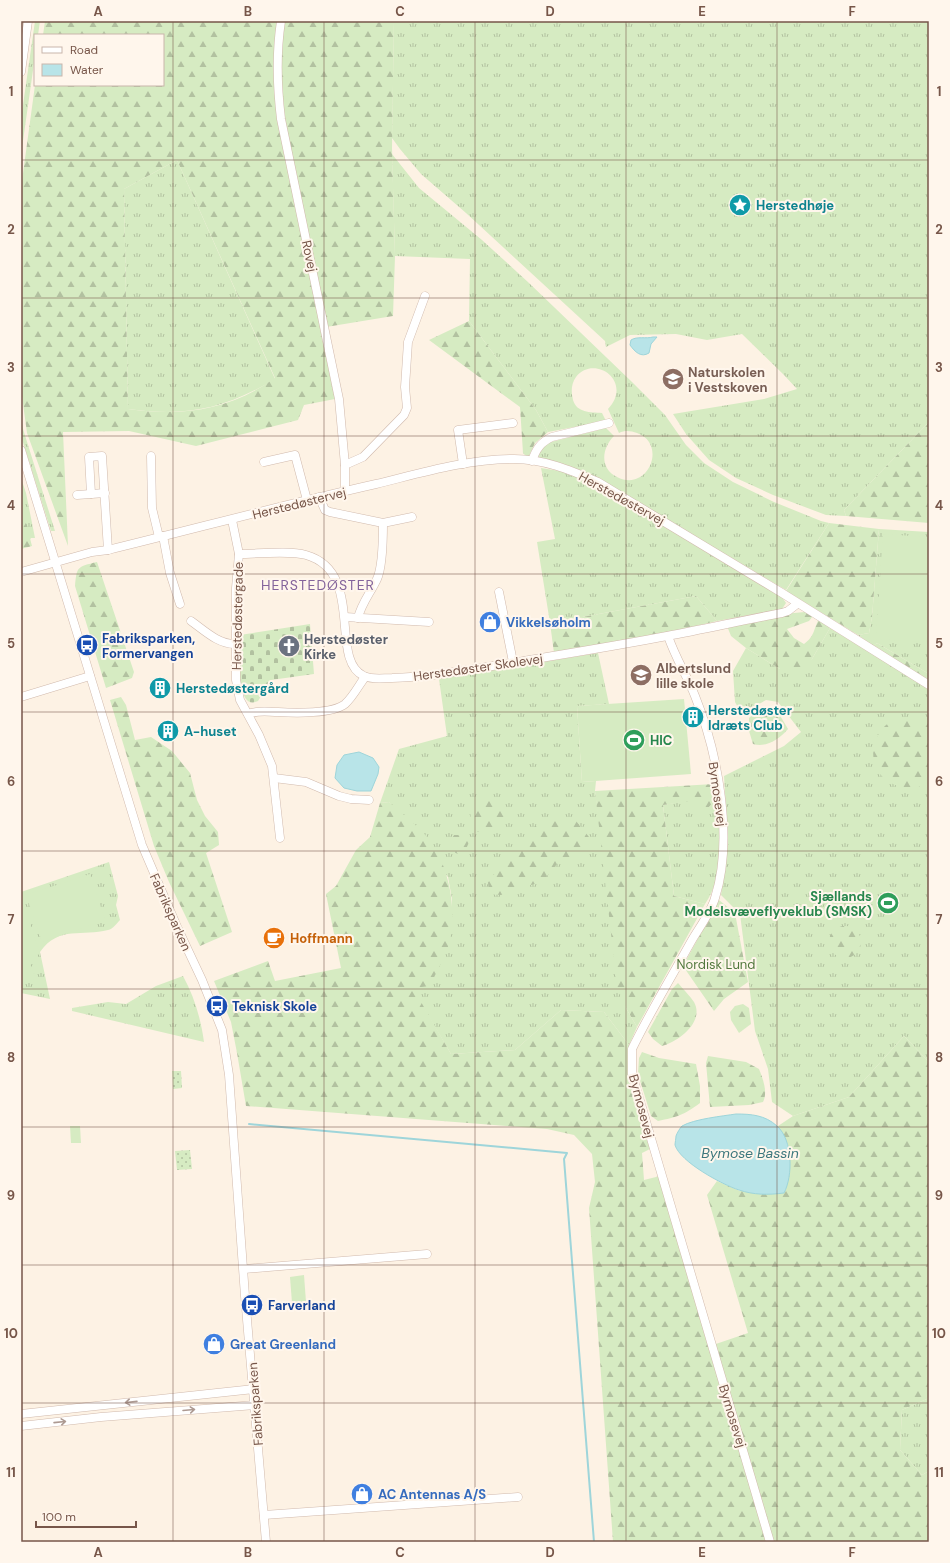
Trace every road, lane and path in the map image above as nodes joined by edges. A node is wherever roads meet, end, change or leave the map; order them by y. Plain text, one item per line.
1 (28, 21) edge
2 (281, 21) edge
3 (21, 72) edge
4 (425, 296) dead end
5 (513, 423) dead end
6 (609, 423) dead end
7 (21, 450) edge
8 (152, 456) dead end
9 (532, 460) junction
10 (264, 462) dead end
11 (463, 464) junction
12 (345, 465) junction
13 (345, 491) junction
14 (105, 493) junction
15 (91, 494) junction
16 (77, 495) dead end
17 (319, 497) junction
18 (307, 500) junction
19 (412, 517) dead end
20 (232, 520) junction
21 (383, 523) junction
22 (161, 537) junction
23 (108, 550) junction
24 (239, 554) junction
25 (55, 563) junction
26 (21, 572) edge
27 (499, 592) dead end
28 (180, 604) dead end
29 (797, 604) junction
30 (345, 617) junction
31 (358, 618) junction
32 (191, 621) dead end
33 (429, 622) dead end
34 (668, 636) junction
35 (235, 644) junction
36 (513, 662) junction
37 (90, 676) junction
38 (365, 677) junction
39 (929, 685) edge
40 (21, 697) edge
41 (248, 714) junction
42 (274, 778) junction
43 (369, 800) dead end
44 (280, 838) dead end
45 (427, 1254) dead end
46 (244, 1269) junction
47 (254, 1389) junction
48 (146, 1400) junction
49 (255, 1405) junction
50 (37, 1412) junction
51 (21, 1414) edge
52 (147, 1414) junction
53 (38, 1424) junction
54 (21, 1426) edge
55 (518, 1497) dead end
56 (264, 1515) junction
57 (266, 1542) edge
58 (770, 1542) edge

1 - 3 street
2 - 12 street, Rovej
4 - 12 street
5 - 11 street
6 - 9 street
7 - 25 street, Fabriksparken
8 - 22 street
9 - 11 street, Herstedøstervej
9 - 29 street, Herstedøstervej
10 - 18 street
11 - 13 street, Herstedøstervej
12 - 13 street, Rovej
13 - 17 street, Herstedøstervej
14 - 15 street
14 - 15 street
14 - 23 street
15 - 16 street
17 - 18 street, Herstedøstervej
17 - 21 street
18 - 20 street, Herstedøstervej
19 - 21 street
20 - 22 street, Herstedøstervej
20 - 24 street, Herstedøstergade
21 - 31 street
22 - 23 street, Herstedøstervej
22 - 28 street
23 - 25 street, Herstedøstervej
24 - 30 street
24 - 35 street, Herstedøstergade
25 - 26 street, Herstedøstervej
25 - 37 street, Fabriksparken
27 - 36 street
29 - 34 street, Herstedøster Skolevej
29 - 39 street, Herstedøstervej
30 - 31 street
30 - 38 street
31 - 33 street
32 - 35 street
34 - 36 street, Herstedøster Skolevej
34 - 58 street, Bymosevej
35 - 41 street, Herstedøstergade
36 - 38 street, Herstedøster Skolevej
37 - 40 street
37 - 46 street, Fabriksparken
38 - 41 street
41 - 42 street, Herstedøstergade
42 - 43 street
42 - 44 street, Herstedøstergade
45 - 46 street
46 - 47 street, Fabriksparken
47 - 48 street
47 - 49 street, Fabriksparken
48 -> 50 street
48 - 52 street
52 -> 49 street
49 - 56 street, Fabriksparken
50 - 51 street
50 - 53 street
53 -> 52 street
53 - 54 street
55 - 56 street
56 - 57 street, Fabriksparken

